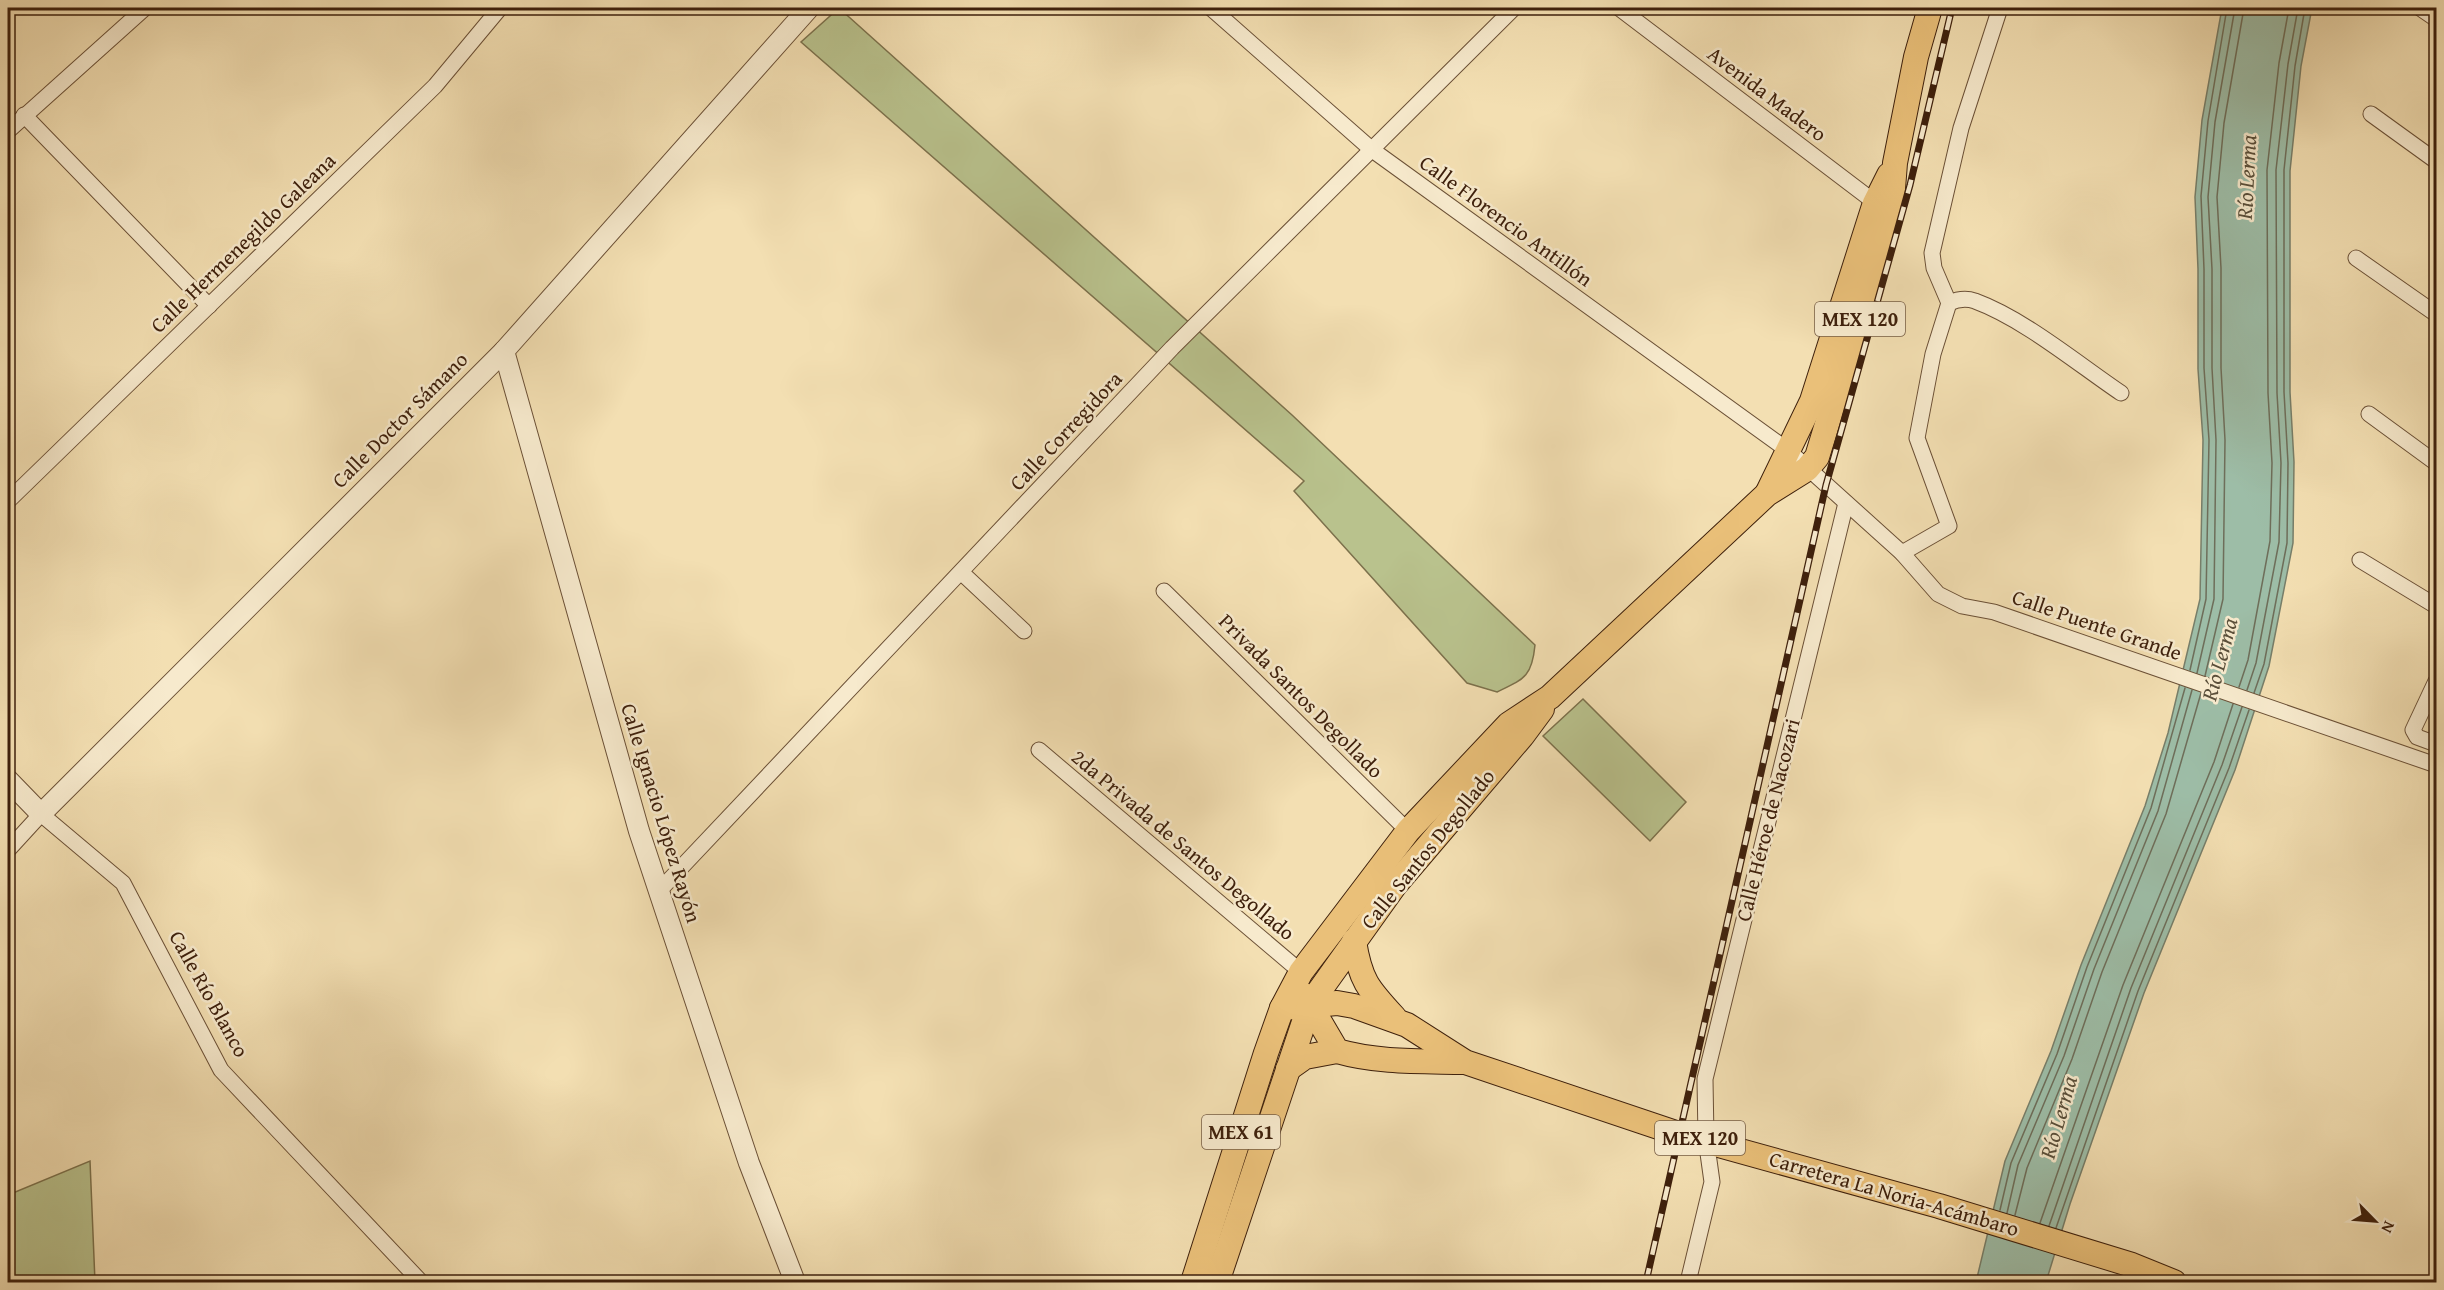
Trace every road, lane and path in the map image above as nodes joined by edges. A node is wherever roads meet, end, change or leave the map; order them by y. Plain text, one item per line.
1 (145, 8) edge
2 (500, 8) edge
3 (809, 8) edge
4 (1211, 8) edge
5 (1514, 8) edge
6 (1619, 8) edge
7 (1930, 8) edge
8 (2000, 8) edge
9 (2420, 8) edge
10 (2436, 19) edge
11 (2371, 114) dead end
12 (24, 115) junction
13 (8, 131) edge
14 (1371, 149) junction
15 (2436, 161) edge
16 (1883, 208) junction
17 (2356, 258) dead end
18 (1949, 303) junction
19 (209, 306) junction
20 (2436, 314) edge
21 (504, 351) junction
22 (2121, 393) dead end
23 (2369, 414) dead end
24 (1790, 452) junction
25 (2436, 462) edge
26 (1808, 469) junction
27 (1767, 494) junction
28 (8, 501) edge
29 (1846, 503) junction
30 (1902, 553) junction
31 (2360, 560) dead end
32 (962, 573) junction
33 (1164, 591) dead end
34 (2436, 606) edge
35 (1024, 631) dead end
36 (2436, 681) edge
37 (1550, 697) junction
38 (2436, 744) edge
39 (1039, 750) dead end
40 (2436, 765) edge
41 (8, 780) edge
42 (41, 814) junction
43 (1408, 831) junction
44 (8, 850) edge
45 (658, 892) junction
46 (1354, 941) junction
47 (1298, 978) junction
48 (1310, 1004) junction
49 (1282, 1008) junction
50 (1395, 1019) junction
51 (1337, 1051) junction
52 (1465, 1062) junction
53 (1288, 1069) junction
54 (1706, 1139) junction
55 (422, 1282) edge
56 (795, 1282) edge
57 (1193, 1282) edge
58 (1217, 1282) edge
59 (1688, 1282) edge
60 (2174, 1282) edge

1 - 12 street
2 - 19 street, Calle Hermenegildo Galeana
3 - 21 street, Calle Doctor Sámano
4 - 14 street, Calle Florencio Antillón
5 - 14 street, Calle Corregidora
6 - 16 street, Avenida Madero
7 - 16 main road, MEX 120
8 - 18 street
9 - 10 street
11 - 15 street
12 - 13 street
12 - 19 street
14 - 24 street, Calle Florencio Antillón
14 - 32 street, Calle Corregidora
16 - 24 main road, MEX 120
16 - 26 main road, MEX 120
17 - 20 street
18 - 22 street
18 - 30 street
19 - 28 street, Calle Hermenegildo Galeana
21 - 42 street, Calle Doctor Sámano
21 - 45 street, Calle Ignacio López Rayón
23 - 25 street
24 - 26 street, Calle Puente Grande
24 - 27 main road, Calle Santos Degollado / MEX 120
26 - 27 main road, Calle Santos Degollado / MEX 120
26 - 29 street, Calle Puente Grande
27 - 37 main road, Calle Santos Degollado / MEX 120
29 - 30 street, Calle Puente Grande
29 - 54 street, Calle Héroe de Nacozari
30 - 40 street, Calle Puente Grande
31 - 34 street
32 - 35 street
32 - 45 street, Calle Corregidora
33 - 43 street, Privada Santos Degollado
36 - 38 street
37 - 43 main road, Calle Santos Degollado / MEX 120
37 - 46 main road, Calle Santos Degollado / MEX 120
39 - 47 street, 2da Privada de Santos Degollado
41 - 42 street, Calle Río Blanco
42 - 44 street, Calle Doctor Sámano
42 - 55 street, Calle Río Blanco
43 - 47 main road, Calle Santos Degollado / MEX 120
45 - 56 street, Calle Ignacio López Rayón
46 - 48 main road, Calle Santos Degollado / MEX 120
46 - 50 main road, MEX 120
47 - 48 main road
47 - 49 main road, MEX 61
48 - 49 main road, Carretera La Noria-Acámbaro
48 - 50 main road, Carretera La Noria-Acámbaro / MEX 120
48 - 51 main road
48 - 53 main road, MEX 61
49 - 57 main road, MEX 61
50 - 52 main road, Carretera La Noria-Acámbaro / MEX 120
51 - 52 main road, MEX 120
51 - 53 main road
52 - 54 main road, Carretera La Noria-Acámbaro / MEX 120
53 - 58 main road, MEX 61
54 - 59 street, Calle Héroe de Nacozari
54 - 60 main road, Carretera La Noria-Acámbaro / MEX 120

